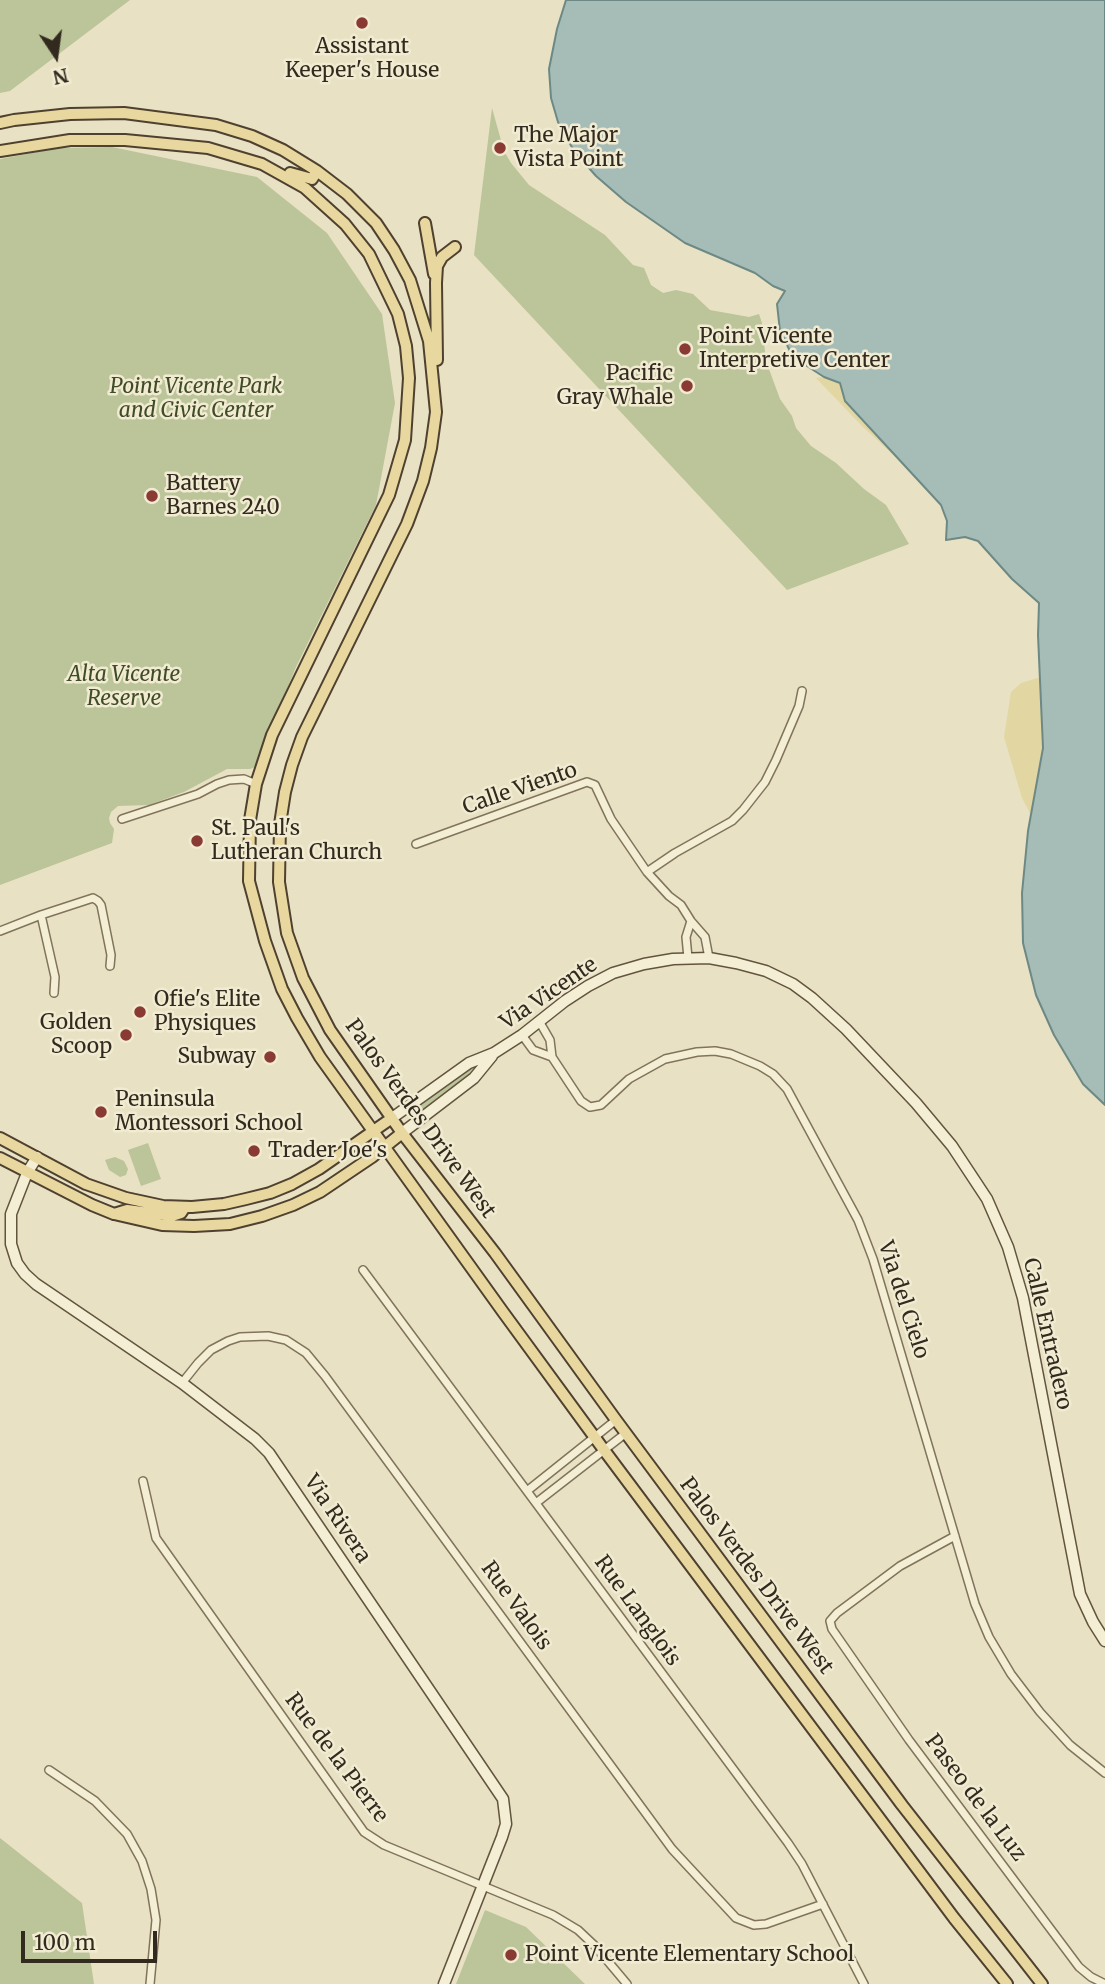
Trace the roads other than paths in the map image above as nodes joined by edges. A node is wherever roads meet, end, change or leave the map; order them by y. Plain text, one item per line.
1 (0, 123) edge
2 (0, 151) edge
3 (262, 164) junction
4 (317, 171) junction
5 (425, 223) dead end
6 (455, 247) dead end
7 (436, 284) junction
8 (436, 412) junction
9 (802, 691) dead end
10 (256, 784) junction
11 (122, 819) dead end
12 (416, 844) dead end
13 (647, 872) junction
14 (41, 915) junction
15 (691, 921) junction
16 (0, 930) edge
17 (688, 958) junction
18 (709, 958) junction
19 (110, 966) dead end
20 (54, 993) dead end
21 (539, 1021) junction
22 (522, 1035) junction
23 (494, 1053) junction
24 (552, 1057) junction
25 (391, 1118) junction
26 (374, 1132) junction
27 (402, 1133) junction
28 (0, 1138) edge
29 (385, 1147) junction
30 (37, 1157) junction
31 (0, 1158) edge
32 (26, 1173) junction
33 (185, 1207) junction
34 (114, 1214) junction
35 (5, 1227) edge
36 (363, 1270) dead end
37 (182, 1383) junction
38 (616, 1420) junction
39 (626, 1433) junction
40 (595, 1437) junction
41 (604, 1450) junction
42 (144, 1481) dead end
43 (527, 1491) junction
44 (536, 1503) junction
45 (955, 1536) junction
46 (1105, 1641) edge
47 (49, 1770) dead end
48 (1105, 1773) edge
49 (483, 1887) junction
50 (823, 1904) junction
51 (150, 1984) edge
52 (444, 1984) edge
53 (627, 1984) edge
54 (864, 1984) edge
55 (1007, 1984) edge
56 (1042, 1984) edge
57 (1105, 1984) edge

1 - 4 main road, Palos Verdes Drive West
2 - 3 main road
3 - 4 main road
3 - 10 main road, Palos Verdes Drive West
4 - 8 main road, Palos Verdes Drive West
5 - 7 main road
6 - 7 main road
7 - 8 main road
8 - 25 main road, Palos Verdes Drive West
9 - 13 street
10 - 11 street
10 - 26 main road, Palos Verdes Drive West
12 - 13 street, Calle Viento
13 - 15 street, Calle Viento
14 - 16 street
14 - 19 street
14 - 20 street
15 - 17 street
15 - 18 street, Calle Viento
17 - 18 street, Via Vicente
17 - 21 street, Via Vicente
18 - 46 street, Calle Entradero
21 - 22 street, Via Vicente
21 - 24 street, Via del Cielo
22 - 23 street, Via Vicente
22 - 24 street, Via del Cielo
23 - 25 street, Via Vicente
23 - 27 street, Via Vicente
24 - 45 street, Via del Cielo
25 - 26 main road
25 - 27 main road, Palos Verdes Drive West
26 - 29 main road, Palos Verdes Drive West
26 - 33 main road
27 - 29 main road
27 - 38 main road, Palos Verdes Drive West
28 - 30 main road
29 - 34 main road
29 - 40 main road, Palos Verdes Drive West
30 - 32 street, Via Rivera
30 - 33 main road
31 - 32 main road
32 - 34 main road
32 - 35 street, Via Rivera
33 - 34 main road
35 - 37 street, Via Rivera
36 - 43 street, Rue Langlois
37 - 49 street, Via Rivera
37 - 50 street, Rue Valois
38 - 39 main road, Palos Verdes Drive West
38 - 40 street
39 - 41 street
39 - 56 main road, Palos Verdes Drive West
40 - 41 main road, Palos Verdes Drive West
40 - 43 street
41 - 44 street
41 - 55 main road, Palos Verdes Drive West
42 - 49 street, Rue de la Pierre
43 - 44 street, Rue Langlois
44 - 50 street, Rue Langlois
45 - 48 street, Via del Cielo
45 - 57 street, Paseo de la Luz
47 - 51 street
49 - 52 street, Via Rivera
49 - 53 street, Rue de la Pierre
50 - 54 street, Rue Langlois

